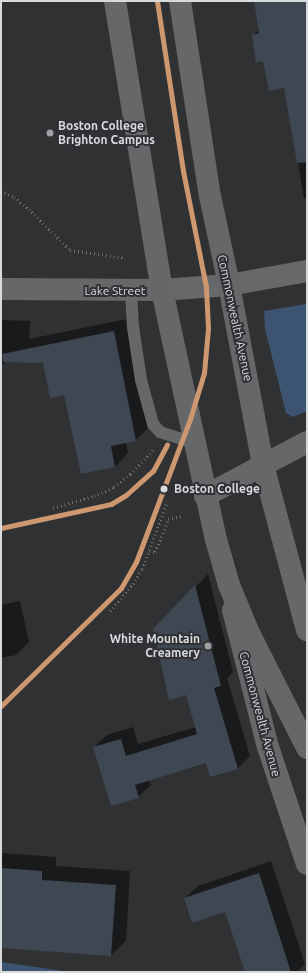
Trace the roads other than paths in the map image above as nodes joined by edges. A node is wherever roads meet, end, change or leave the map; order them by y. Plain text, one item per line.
1 (115, 1) edge
2 (180, 1) edge
3 (307, 271) edge
4 (229, 285) junction
5 (1, 289) edge
6 (162, 290) junction
7 (131, 291) junction
8 (307, 442) edge
9 (194, 443) junction
10 (263, 465) junction
11 (205, 496) junction
12 (221, 560) junction
13 (307, 630) edge
14 (307, 748) edge
15 (307, 864) edge

1 - 6 main road, Commonwealth Avenue
2 - 4 main road, Commonwealth Avenue
3 - 4 main road, Lake Street
4 - 6 main road, Lake Street
4 - 10 main road, Commonwealth Avenue
5 - 7 street, Lake Street
6 - 7 street, Lake Street
6 - 9 main road, Commonwealth Avenue
7 - 9 lane
8 - 10 street
9 - 11 main road, Commonwealth Avenue
10 - 11 street
10 - 13 main road, Commonwealth Avenue
11 - 12 main road, Commonwealth Avenue
12 - 14 main road, Commonwealth Avenue
12 - 15 street, Commonwealth Avenue

